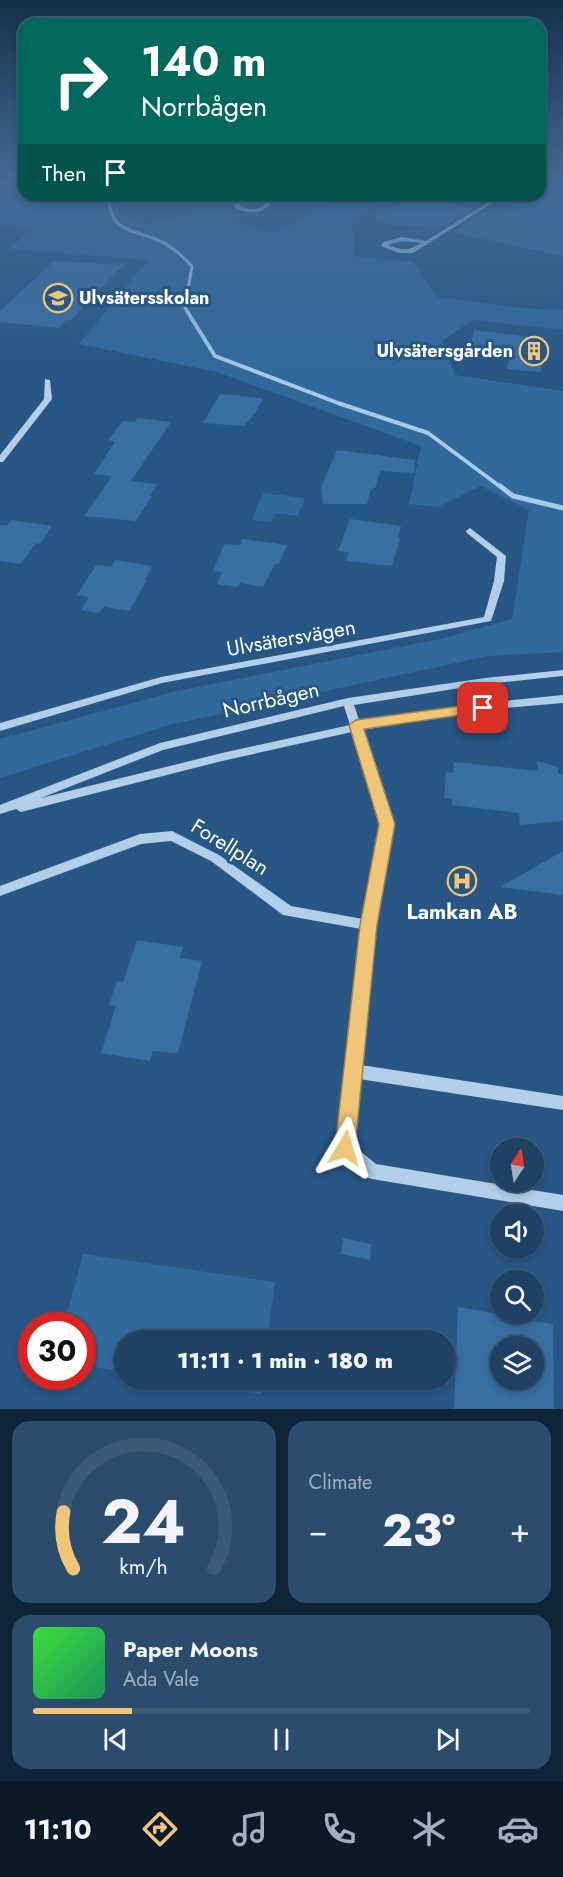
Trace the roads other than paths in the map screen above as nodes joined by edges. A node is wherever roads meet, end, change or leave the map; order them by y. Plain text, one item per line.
1 (384, 244) edge
2 (423, 244) edge
3 (47, 380) dead end
4 (0, 460) edge
5 (470, 531) dead end
6 (563, 673) edge
7 (563, 699) edge
8 (348, 702) junction
9 (356, 725) junction
10 (0, 727) edge
11 (0, 811) edge
12 (0, 891) edge
13 (368, 925) junction
14 (354, 1071) junction
15 (563, 1103) edge
16 (563, 1203) edge

1 - 2 street
3 - 4 street
5 - 10 street, Ulvsätersvägen
6 - 8 street, Norrbågen
7 - 9 street, Norrbågen
8 - 9 street
8 - 11 street, Norrbågen
9 - 11 street, Norrbågen
9 - 13 street
12 - 13 street, Forellplan
13 - 14 street
14 - 15 street
14 - 16 street

